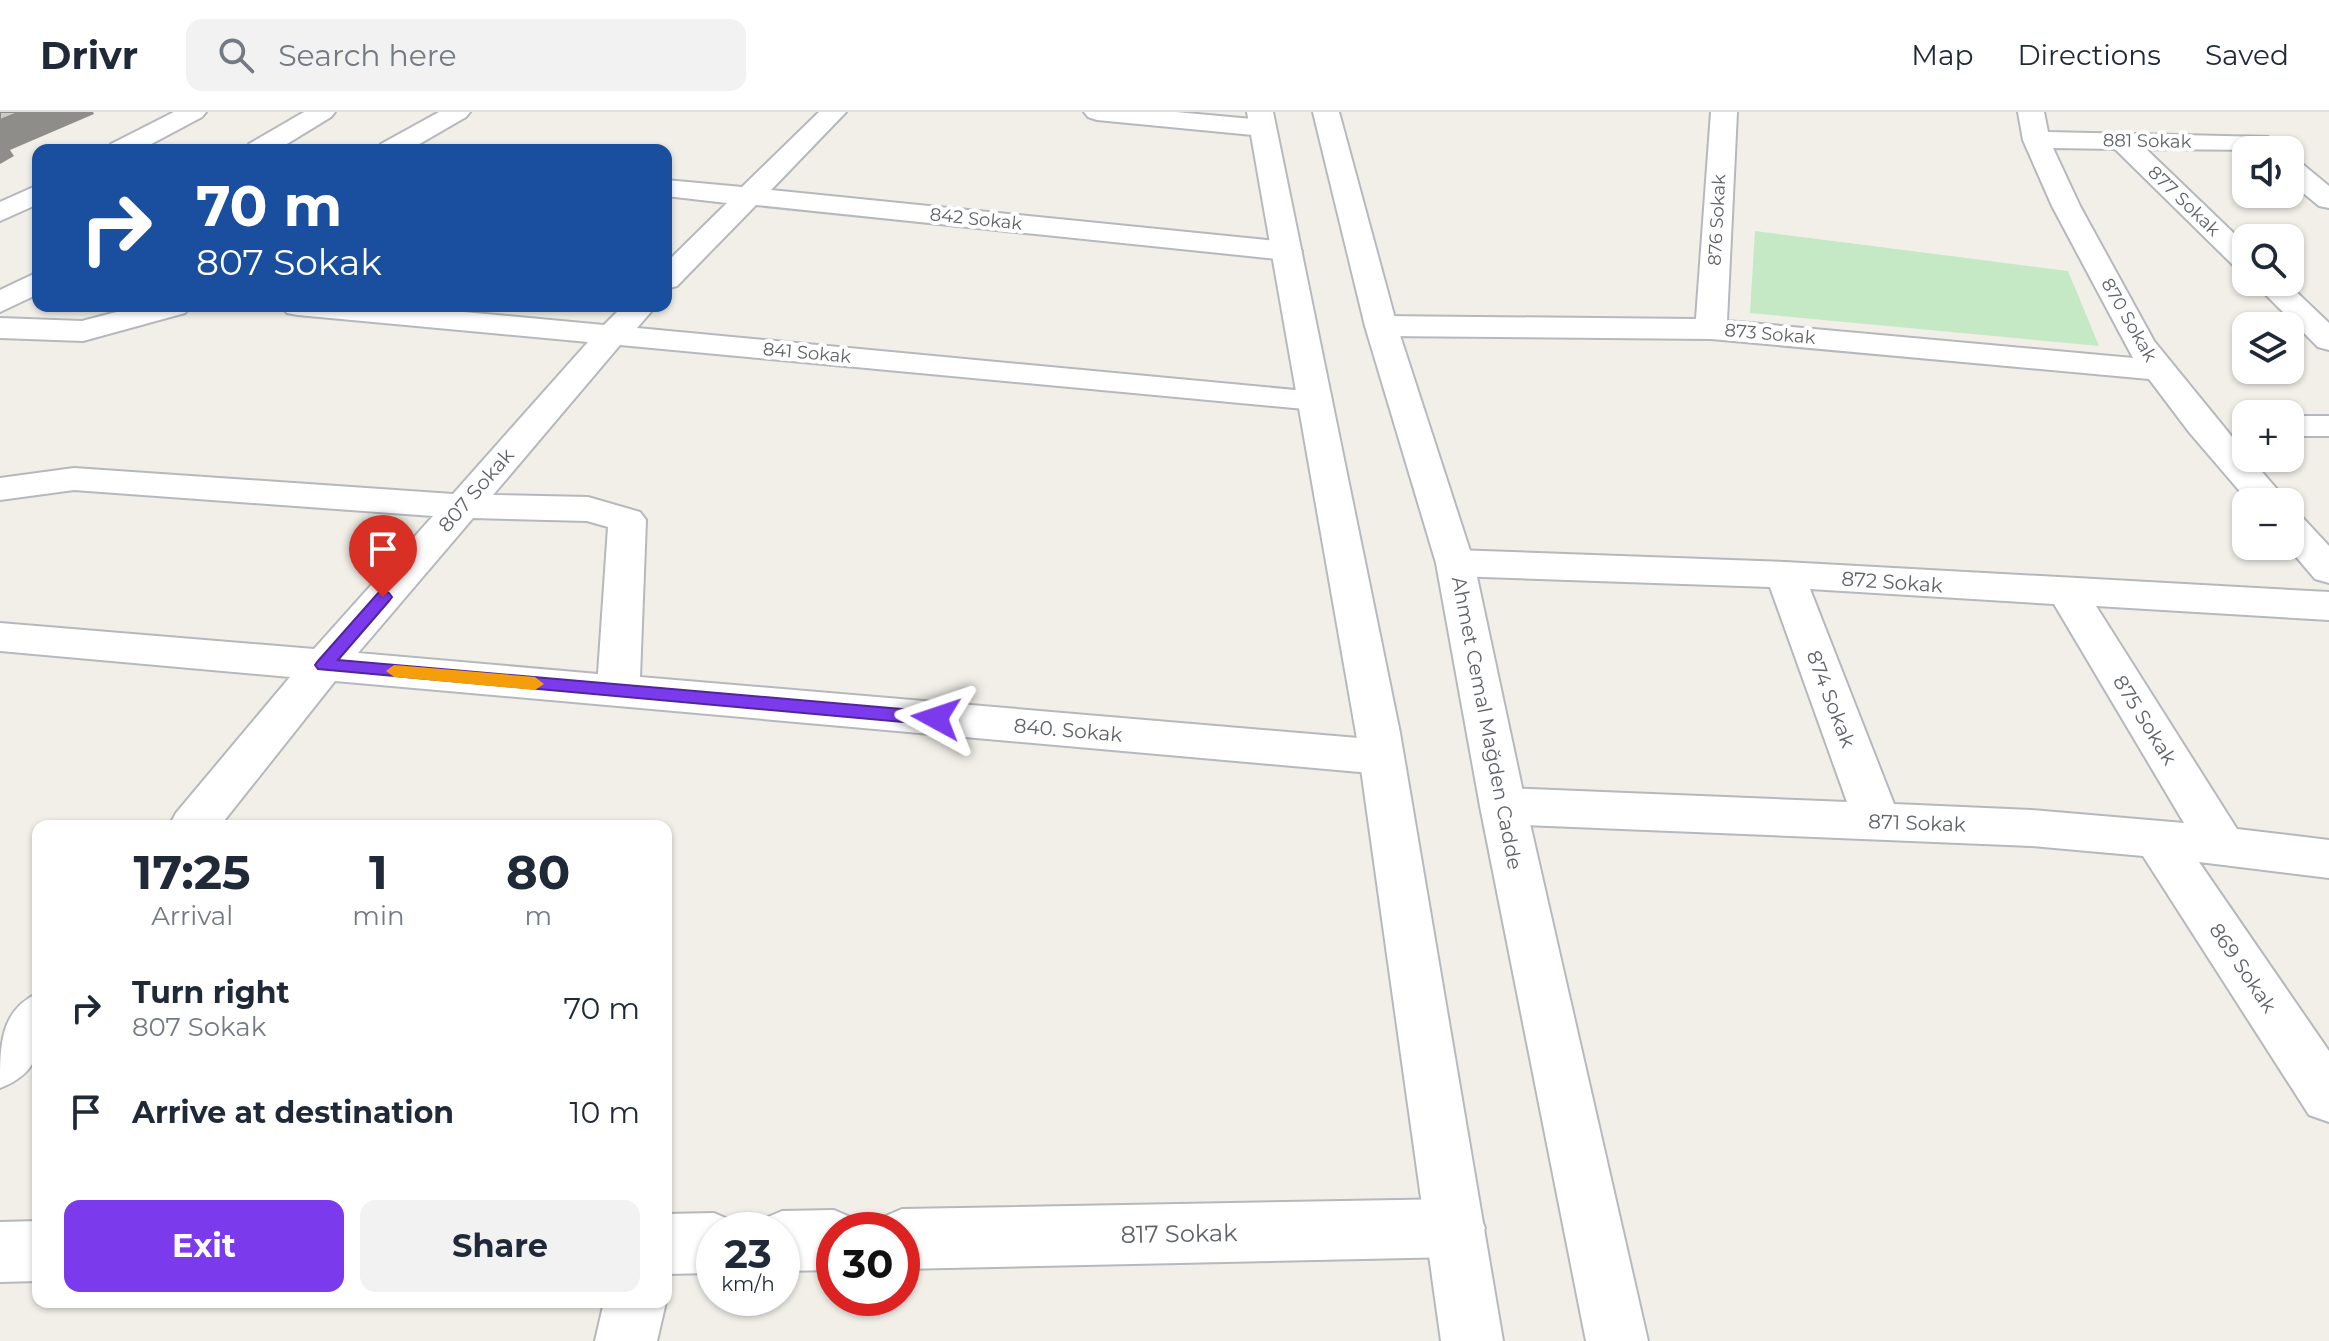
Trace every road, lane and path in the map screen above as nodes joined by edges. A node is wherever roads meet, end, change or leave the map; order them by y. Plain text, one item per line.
1 (193, 112) edge
2 (322, 112) edge
3 (457, 112) edge
4 (833, 112) edge
5 (1097, 112) edge
6 (1326, 112) edge
7 (1724, 112) edge
8 (1262, 120) edge
9 (2231, 120) dead end
10 (2033, 126) edge
11 (2251, 136) edge
12 (2122, 141) junction
13 (132, 144) edge
14 (268, 144) edge
15 (401, 144) edge
16 (2232, 145) edge
17 (2304, 179) edge
18 (672, 189) edge
19 (32, 196) edge
20 (750, 196) junction
21 (2329, 200) edge
22 (0, 213) edge
23 (2232, 247) edge
24 (1287, 251) junction
25 (672, 274) edge
26 (32, 284) edge
27 (2283, 296) edge
28 (0, 303) edge
29 (149, 312) edge
30 (363, 312) edge
31 (634, 312) edge
32 (1381, 326) junction
33 (0, 328) edge
34 (1711, 329) junction
35 (612, 335) junction
36 (2329, 340) edge
37 (2158, 370) junction
38 (1315, 400) junction
39 (2201, 425) junction
40 (2232, 425) edge
41 (2304, 426) edge
42 (2329, 426) edge
43 (2257, 488) edge
44 (0, 489) edge
45 (462, 506) junction
46 (2304, 542) edge
47 (1455, 563) junction
48 (2329, 570) edge
49 (1785, 575) junction
50 (2068, 593) junction
51 (2329, 606) edge
52 (0, 637) edge
53 (324, 665) junction
54 (618, 691) junction
55 (1382, 757) junction
56 (1503, 806) junction
57 (198, 820) edge
58 (1878, 822) junction
59 (2157, 838) junction
60 (2223, 847) junction
61 (2329, 859) edge
62 (32, 1023) edge
63 (0, 1063) edge
64 (2329, 1097) edge
65 (1455, 1228) junction
66 (920, 1239) edge
67 (696, 1243) edge
68 (672, 1244) edge
69 (32, 1251) edge
70 (0, 1252) edge
71 (634, 1308) edge
72 (626, 1341) edge
73 (1472, 1341) edge
74 (1617, 1341) edge

1 - 13 street
2 - 14 street
3 - 15 street
4 - 20 street
5 - 8 street
6 - 32 street, Ahmet Cemal Mağden Cadde
7 - 34 street, 876 Sokak
8 - 24 street
9 - 11 street
10 - 12 street, 881 Sokak
10 - 37 street, 870 Sokak
12 - 16 street, 881 Sokak
12 - 23 street, 877 Sokak
17 - 21 street
18 - 20 street, 842 Sokak
19 - 22 street
20 - 24 street, 842 Sokak
20 - 25 street
24 - 38 street
26 - 28 street
27 - 36 street
29 - 33 street
30 - 35 street, 841 Sokak
31 - 35 street, 807 Sokak
32 - 34 street, 873 Sokak
32 - 47 street, Ahmet Cemal Mağden Cadde
34 - 37 street, 873 Sokak
35 - 38 street, 841 Sokak
35 - 45 street, 807 Sokak
37 - 39 street, 870 Sokak
38 - 55 street
39 - 40 street
39 - 43 street, 870 Sokak
41 - 42 street
44 - 45 street
45 - 53 street, 807 Sokak
45 - 54 street
46 - 48 street
47 - 49 street, 872 Sokak
47 - 56 street, Ahmet Cemal Mağden Cadde
49 - 50 street, 872 Sokak
49 - 58 street, 874 Sokak
50 - 51 street, 872 Sokak
50 - 60 street, 875 Sokak
52 - 53 street, 840. Sokak
53 - 54 street, 840. Sokak
53 - 57 street, 807 Sokak
54 - 55 street, 840. Sokak
55 - 65 street
56 - 58 street, 871 Sokak
56 - 74 street, Ahmet Cemal Mağden Cadde
58 - 59 street, 871 Sokak
59 - 60 street, 871 Sokak
59 - 64 street, 869 Sokak
60 - 61 street, 871 Sokak
62 - 63 street
65 - 66 street, 817 Sokak
65 - 73 street
67 - 68 street
69 - 70 street
71 - 72 street

